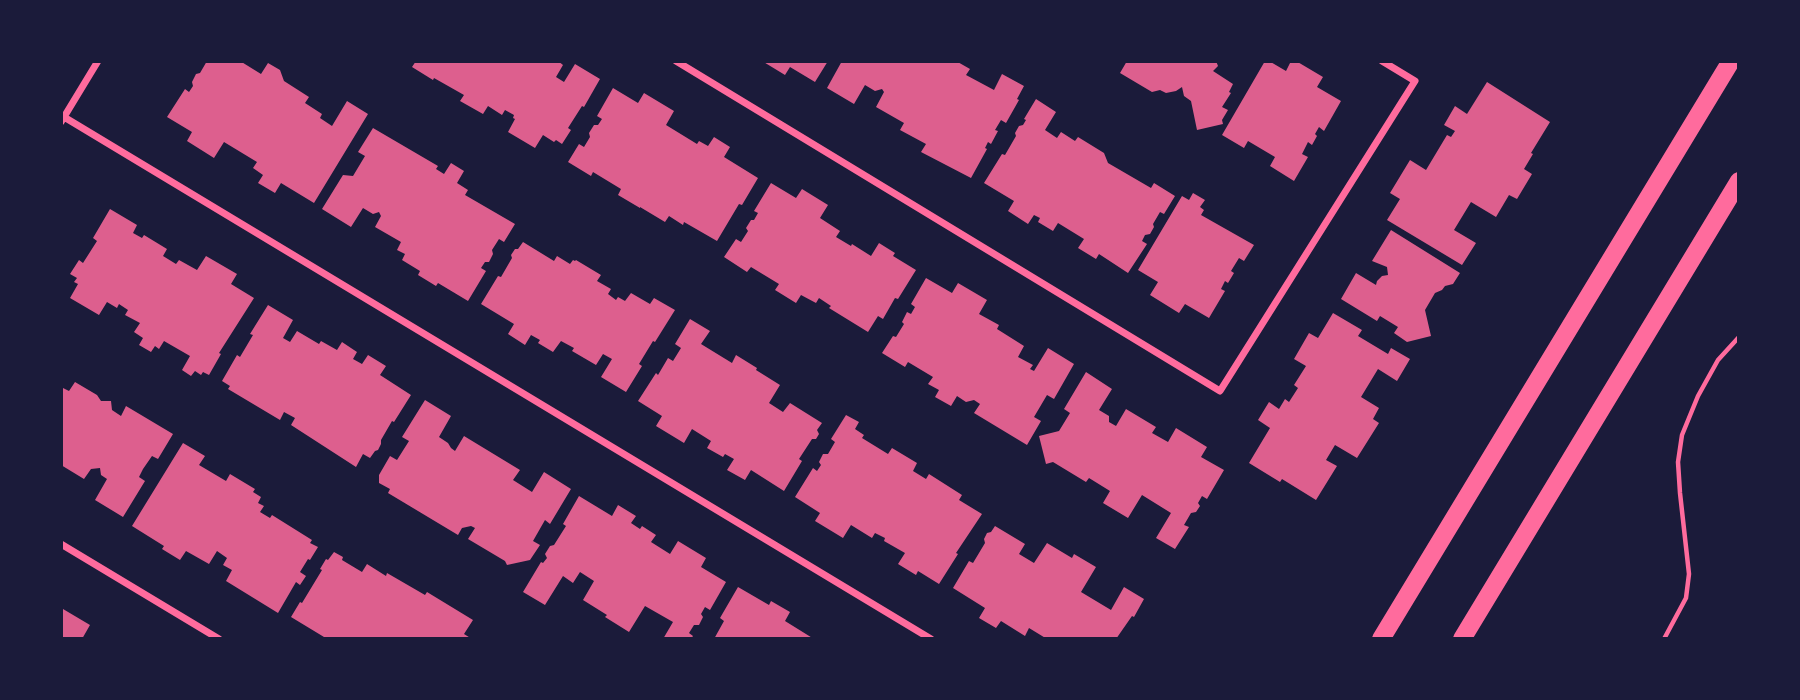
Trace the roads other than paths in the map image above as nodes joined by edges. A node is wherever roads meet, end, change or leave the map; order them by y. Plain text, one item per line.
1 (98, 61) edge
2 (676, 61) edge
3 (1382, 61) edge
4 (1731, 61) edge
5 (63, 119) edge
6 (1739, 181) edge
7 (61, 544) edge
8 (219, 639) edge
9 (931, 639) edge
10 (1381, 639) edge
11 (1462, 639) edge

1 - 5 street
2 - 3 street
4 - 10 main road
5 - 9 street
6 - 11 main road
7 - 8 street

